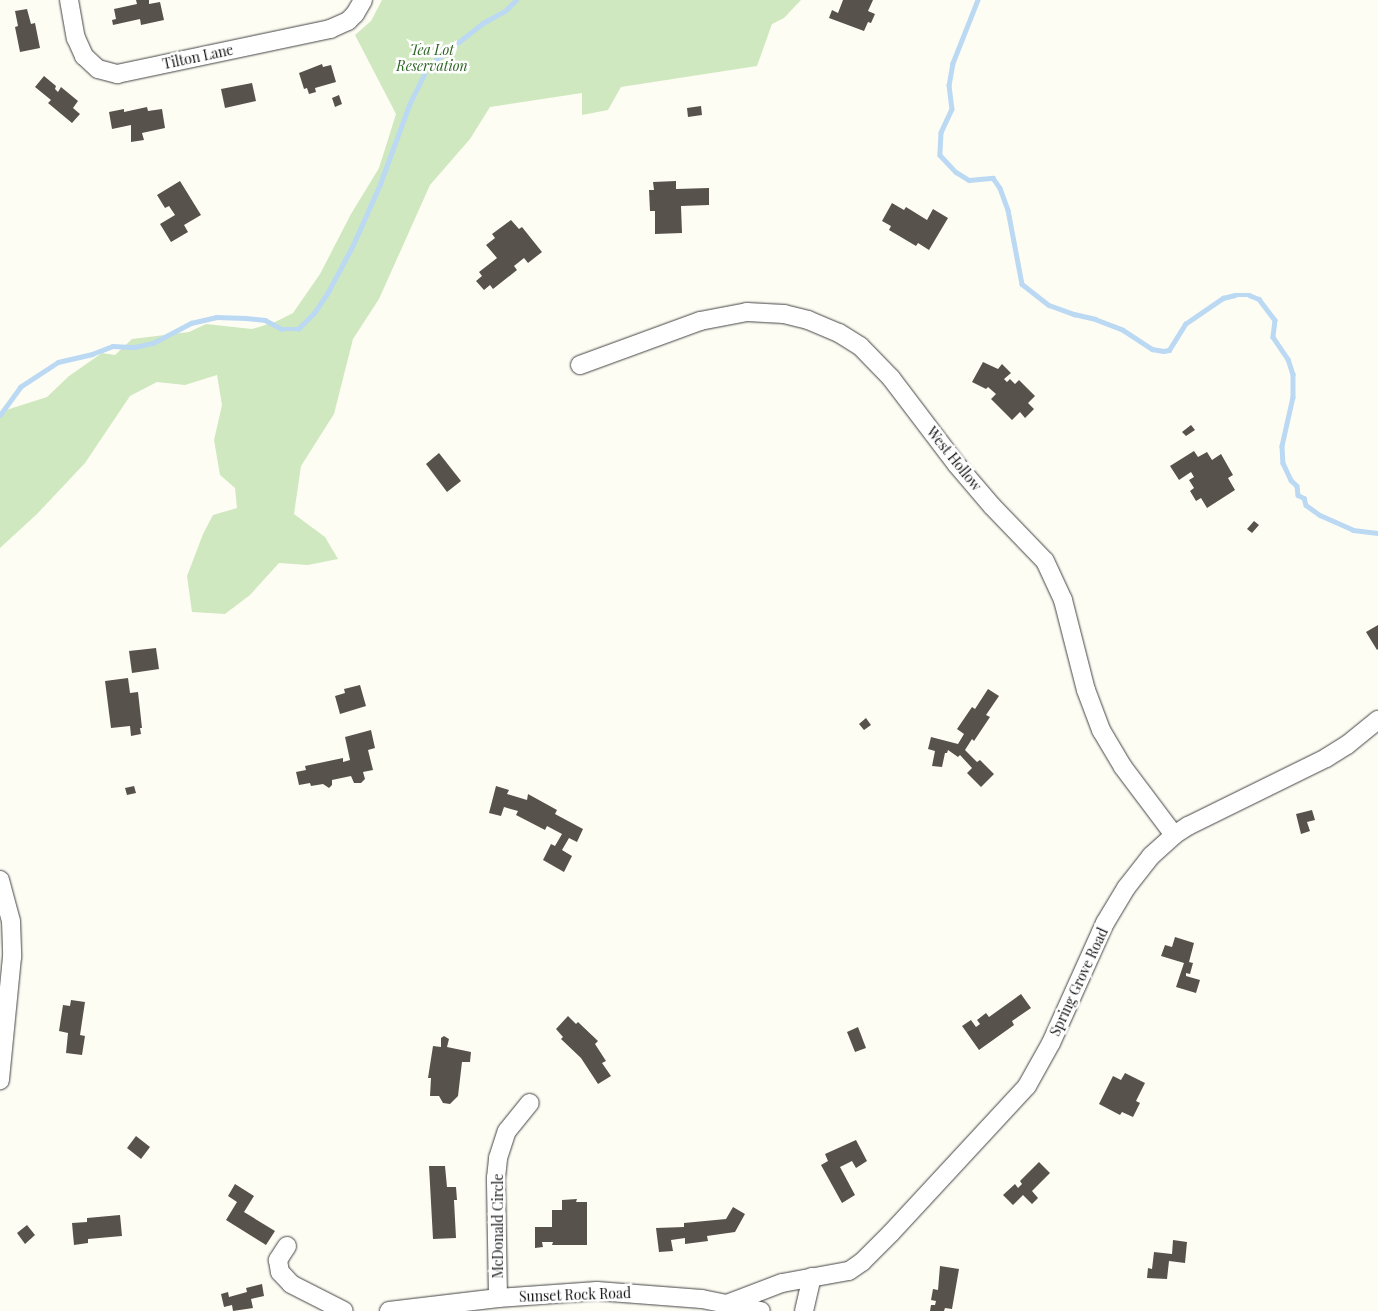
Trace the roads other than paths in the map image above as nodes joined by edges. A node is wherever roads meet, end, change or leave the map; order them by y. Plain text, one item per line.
1 (68, 0) edge
2 (363, 0) edge
3 (580, 365) dead end
4 (1378, 720) edge
5 (1174, 835) junction
6 (0, 880) edge
7 (0, 1080) edge
8 (530, 1103) dead end
9 (288, 1246) dead end
10 (812, 1277) junction
11 (498, 1298) junction
12 (689, 1304) edge
13 (727, 1304) junction
14 (344, 1311) edge
15 (389, 1311) edge
16 (761, 1311) edge
17 (804, 1311) edge

1 - 2 street, Tilton Lane
3 - 5 street, West Hollow
4 - 5 street, Spring Grove Road
5 - 10 street, Spring Grove Road
6 - 7 street
8 - 11 street, McDonald Circle
9 - 14 street
10 - 13 street, Spring Grove Road
10 - 17 street
11 - 12 street, Sunset Rock Road
11 - 15 street, Sunset Rock Road
12 - 13 street, Sunset Rock Road
13 - 16 street, Sunset Rock Road

